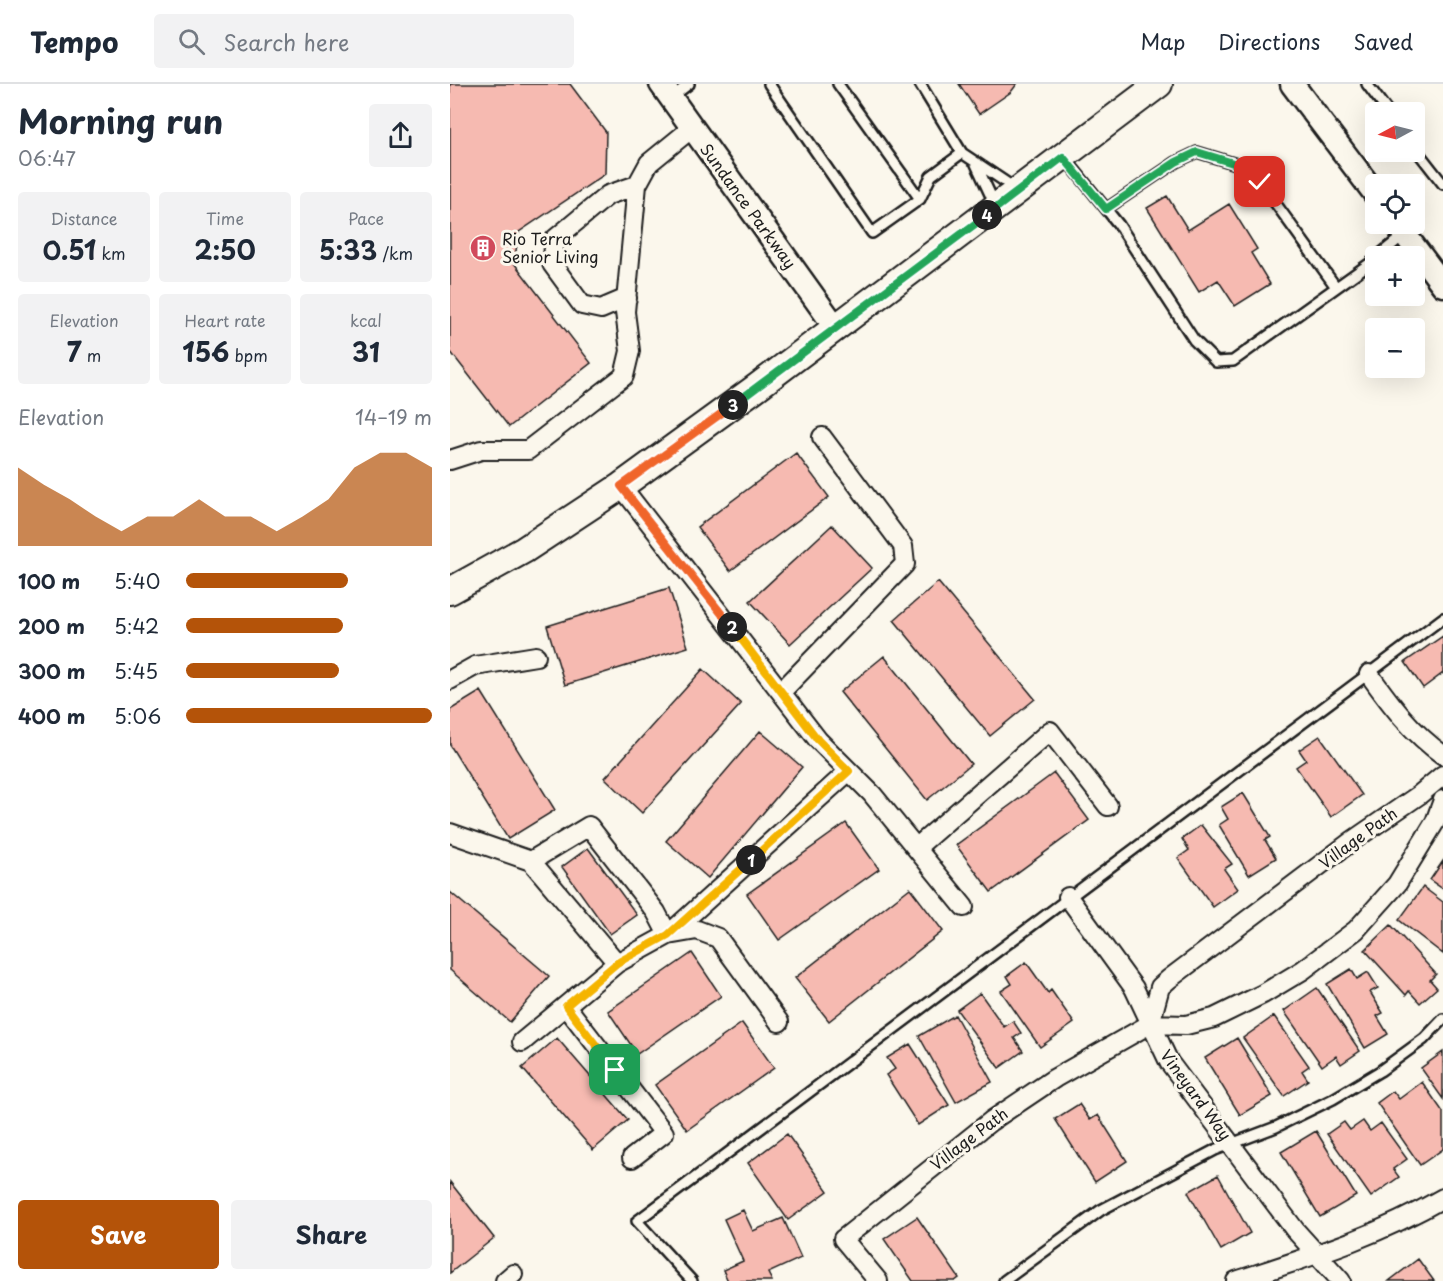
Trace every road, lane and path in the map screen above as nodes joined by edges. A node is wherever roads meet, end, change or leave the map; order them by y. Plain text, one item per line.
1 (689, 84) edge
2 (769, 84) edge
3 (838, 84) edge
4 (920, 84) edge
5 (1159, 84) edge
6 (1292, 84) edge
7 (1367, 84) edge
8 (666, 91) edge
9 (1380, 102) edge
10 (692, 128) junction
11 (962, 153) junction
12 (1063, 157) junction
13 (1425, 161) edge
14 (976, 164) junction
15 (1365, 180) edge
16 (1443, 184) edge
17 (637, 185) junction
18 (1018, 190) junction
19 (920, 199) junction
20 (996, 207) junction
21 (1106, 209) junction
22 (1397, 234) edge
23 (1405, 234) edge
24 (1387, 246) edge
25 (1365, 266) edge
26 (1443, 285) edge
27 (1336, 287) junction
28 (627, 298) junction
29 (836, 328) junction
30 (822, 437) dead end
31 (450, 460) edge
32 (621, 486) junction
33 (450, 591) edge
34 (1443, 618) edge
35 (536, 656) dead end
36 (1369, 674) junction
37 (450, 680) edge
38 (781, 692) junction
39 (1443, 755) edge
40 (849, 771) junction
41 (1443, 775) edge
42 (1443, 800) edge
43 (1108, 806) dead end
44 (450, 833) edge
45 (916, 848) junction
46 (531, 861) junction
47 (1068, 897) junction
48 (964, 907) dead end
49 (668, 935) junction
50 (617, 963) junction
51 (566, 1006) junction
52 (1443, 1019) edge
53 (779, 1022) dead end
54 (1150, 1024) junction
55 (522, 1042) dead end
56 (1231, 1144) junction
57 (632, 1158) dead end
58 (1443, 1198) edge
59 (1317, 1254) junction
60 (692, 1281) edge
61 (878, 1281) edge
62 (1004, 1281) edge
63 (1236, 1281) edge
64 (1341, 1281) edge

1 - 8 lane
2 - 19 lane
3 - 19 lane
4 - 11 lane
5 - 12 main road
6 - 15 street
7 - 9 lane
8 - 10 street, Sundance Parkway
10 - 17 street
10 - 29 street, Sundance Parkway
11 - 14 lane
11 - 19 lane
12 - 18 main road
12 - 21 lane
13 - 16 lane
14 - 18 lane
14 - 20 lane
17 - 28 street
17 - 28 street
18 - 20 main road
20 - 29 main road
21 - 27 lane
21 - 27 lane
22 - 24 lane
23 - 26 street
25 - 27 lane
28 - 31 street
29 - 32 main road
30 - 38 street
32 - 33 main road
32 - 38 street
34 - 36 lane
35 - 37 street
36 - 39 street
36 - 47 lane
38 - 40 street
40 - 45 street
40 - 49 street
41 - 54 street, Village Path
42 - 54 street
43 - 45 street
44 - 46 street
45 - 48 street
46 - 49 street
46 - 50 street
47 - 54 street, Vineyard Way
47 - 60 lane
49 - 50 street
49 - 53 street
50 - 51 street
51 - 55 street
51 - 57 street
52 - 56 lane
54 - 56 street, Vineyard Way
54 - 61 street, Village Path
56 - 59 street, Vineyard Way
56 - 62 lane
58 - 59 street
59 - 63 street
59 - 64 street, Vineyard Way

